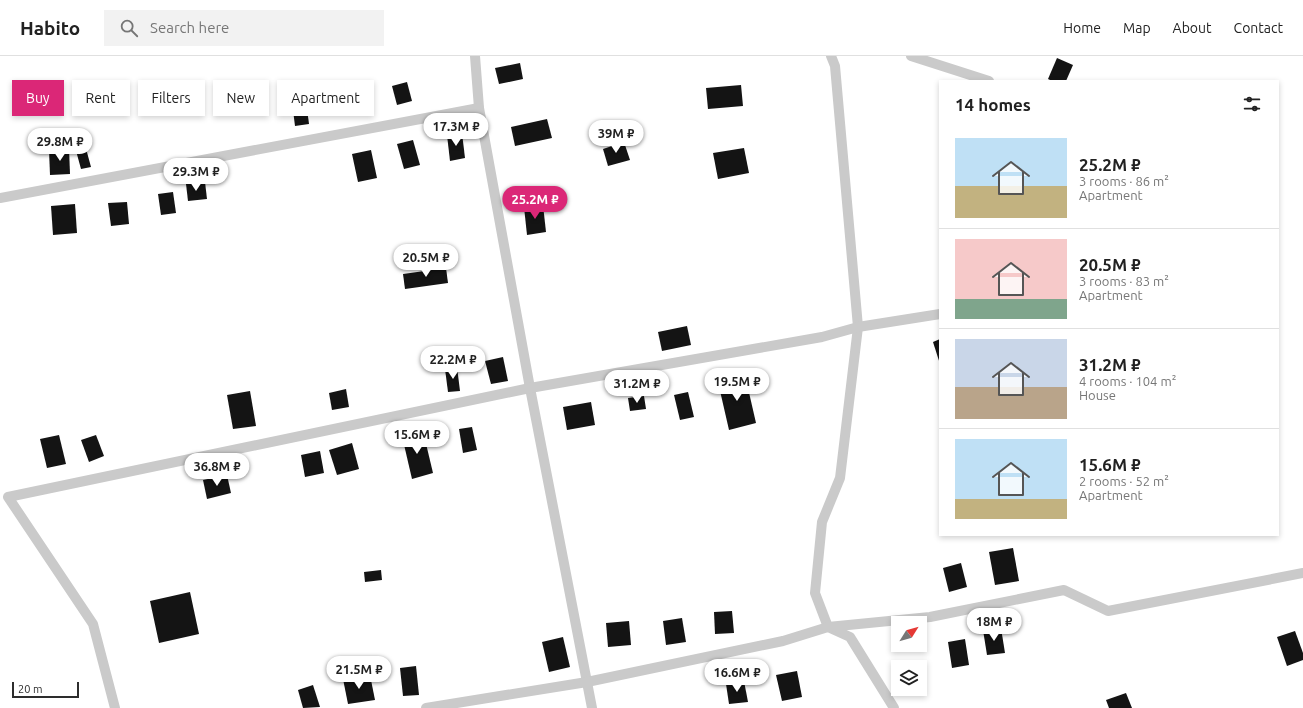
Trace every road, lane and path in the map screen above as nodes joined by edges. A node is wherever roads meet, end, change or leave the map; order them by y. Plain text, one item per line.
1 (475, 56) edge
2 (831, 56) edge
3 (911, 56) edge
4 (986, 80) edge
5 (479, 108) junction
6 (0, 198) edge
7 (939, 314) edge
8 (858, 327) junction
9 (530, 388) junction
10 (1303, 573) edge
11 (828, 627) junction
12 (587, 682) junction
13 (114, 708) edge
14 (426, 708) edge
15 (592, 708) edge
16 (894, 708) edge

1 - 5 lane
2 - 8 lane
3 - 4 lane
5 - 6 lane
5 - 9 lane
7 - 8 lane
8 - 9 lane
8 - 11 lane
9 - 12 lane
9 - 13 lane
10 - 11 lane
11 - 12 lane
11 - 16 lane
12 - 14 lane
12 - 15 lane

